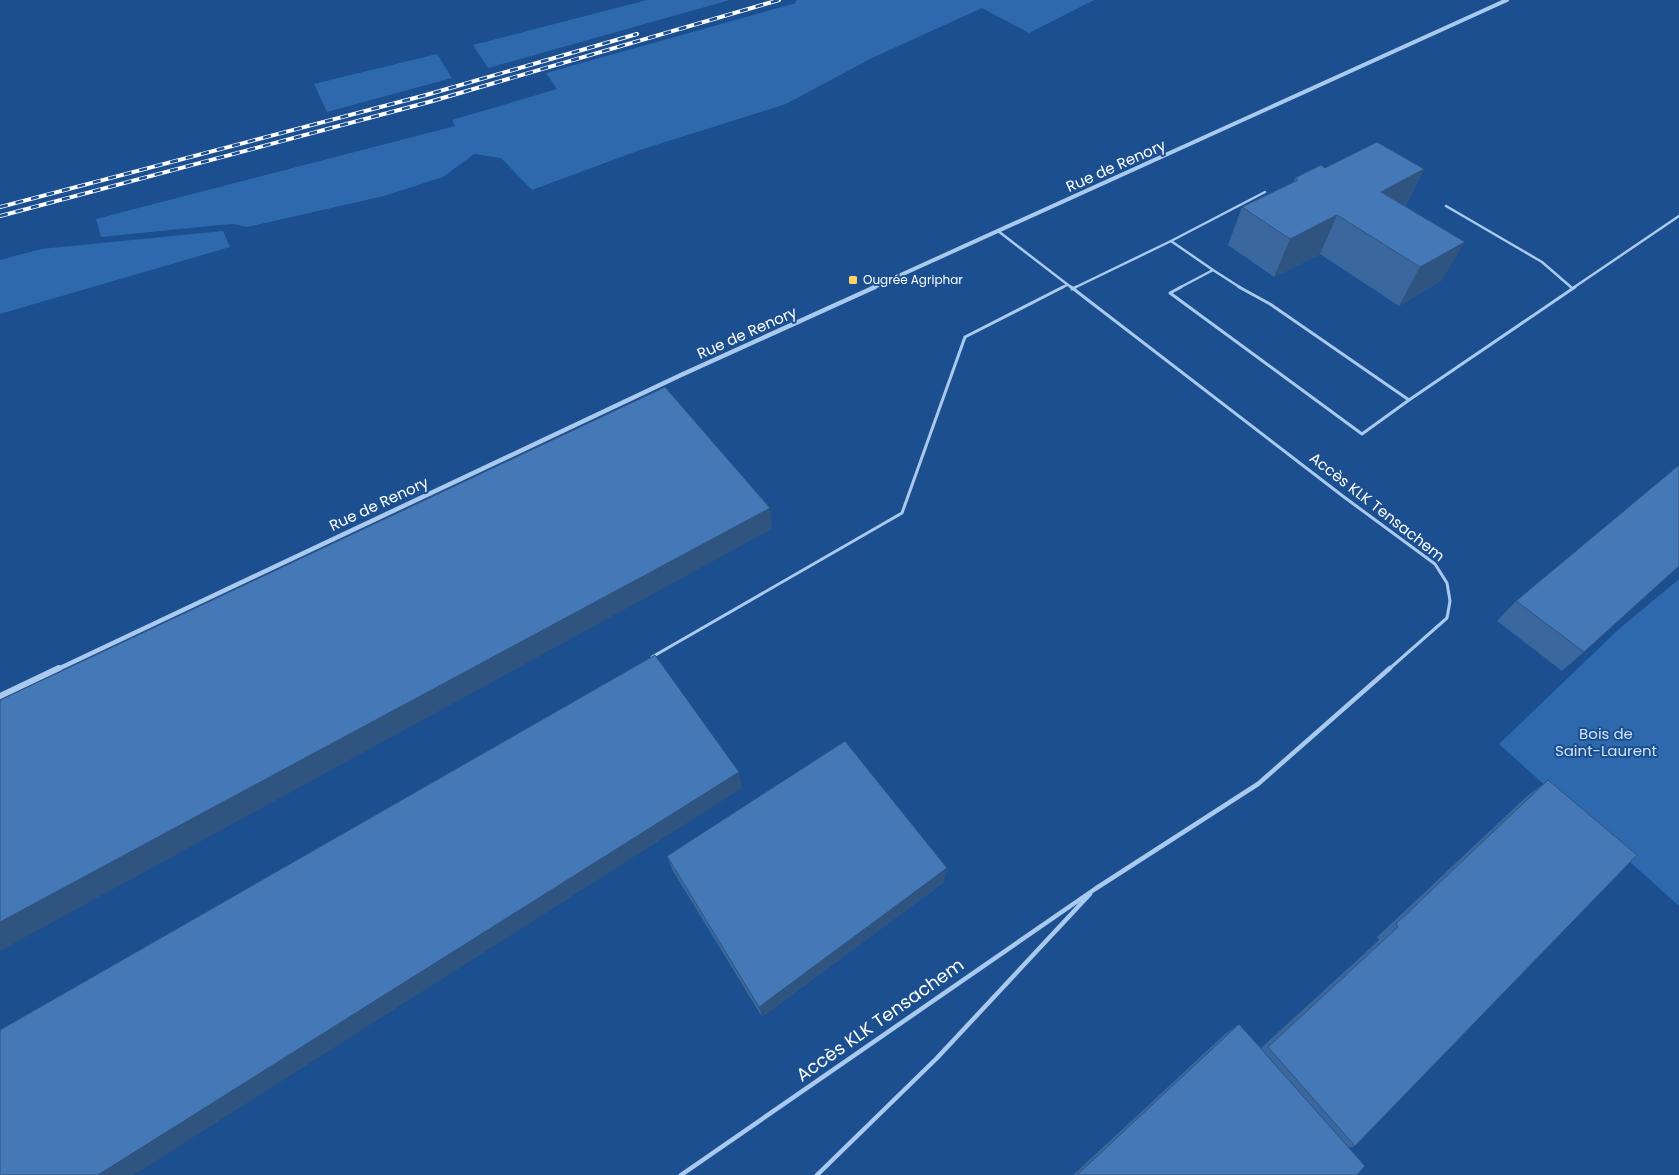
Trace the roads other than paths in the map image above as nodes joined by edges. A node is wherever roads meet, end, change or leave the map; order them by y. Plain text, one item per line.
1 (1507, 0) edge
2 (1265, 192) dead end
3 (1446, 206) dead end
4 (1679, 216) edge
5 (998, 231) junction
6 (1171, 240) junction
7 (1213, 270) junction
8 (1067, 285) junction
9 (1572, 288) junction
10 (1072, 289) junction
11 (1410, 400) junction
12 (644, 662) edge
13 (0, 696) edge
14 (1095, 888) junction
15 (681, 1175) edge
16 (817, 1175) edge

1 - 5 street, Rue de Renory
2 - 6 lane
3 - 9 lane
4 - 9 lane
5 - 8 lane, Accès KLK Tensachem
5 - 13 street, Rue de Renory
6 - 7 lane
6 - 10 lane
7 - 11 lane
7 - 11 lane
8 - 10 lane, Accès KLK Tensachem
8 - 12 lane
9 - 11 lane
10 - 14 lane, Accès KLK Tensachem
14 - 15 lane, Accès KLK Tensachem
14 - 16 lane, Accès KLK Tensachem

